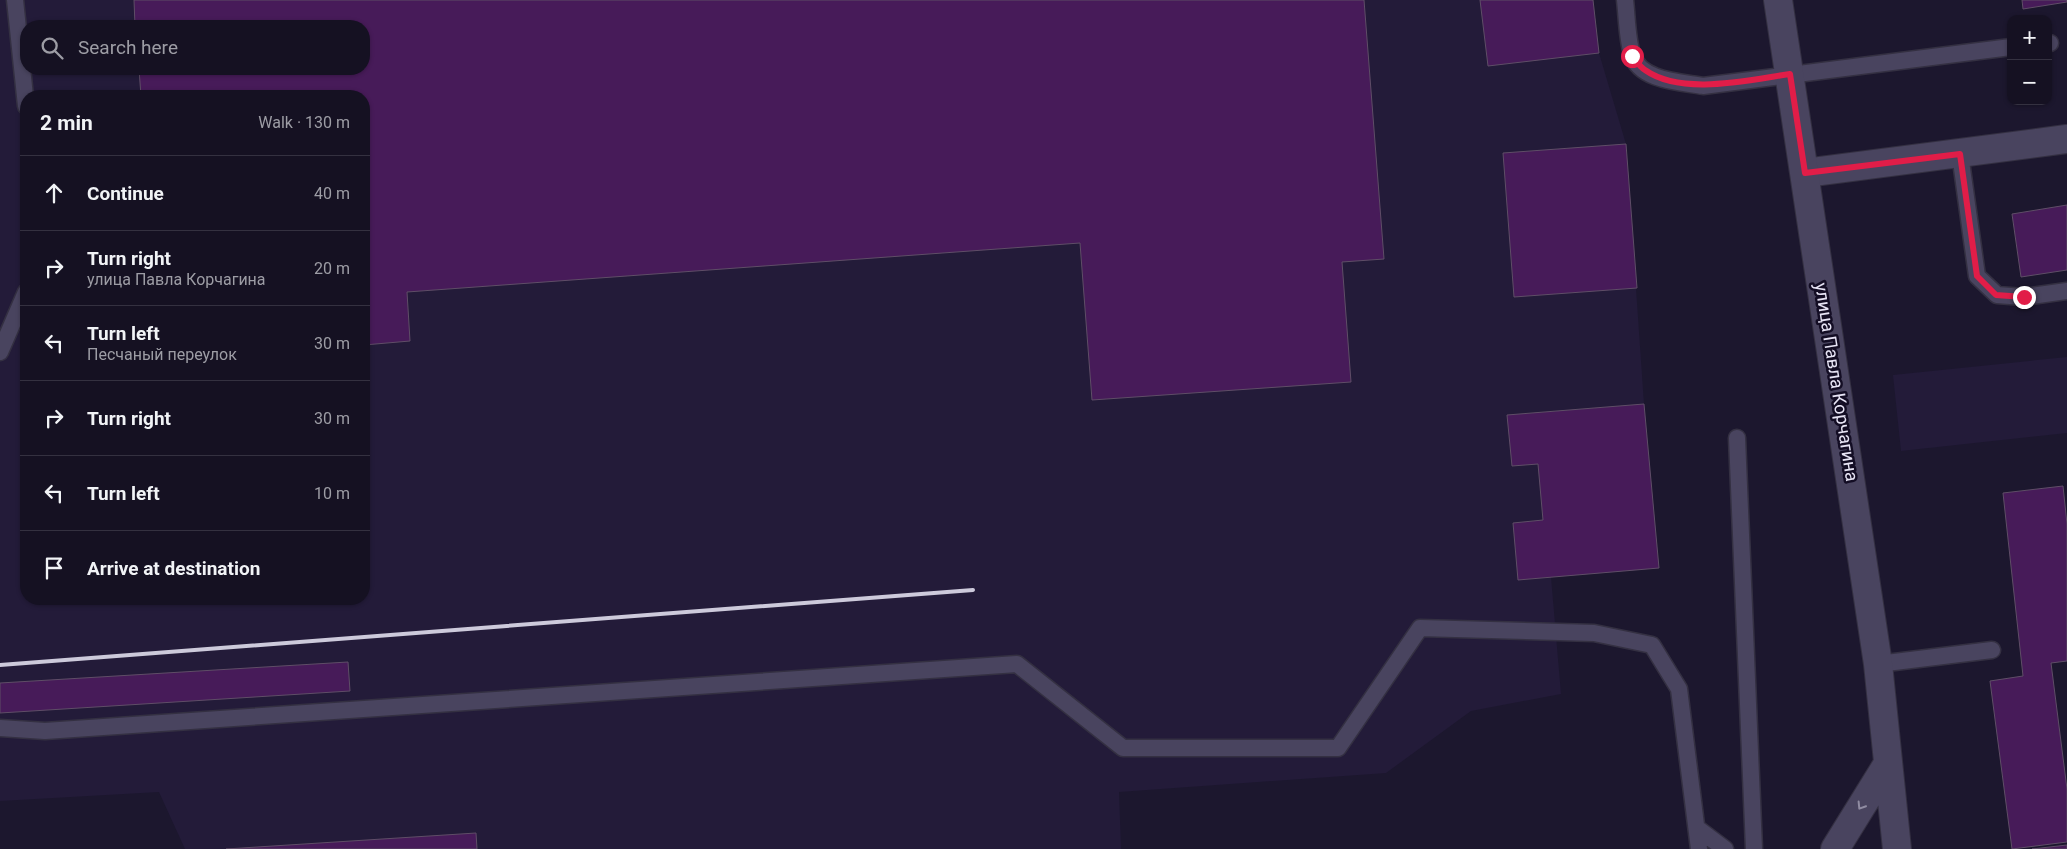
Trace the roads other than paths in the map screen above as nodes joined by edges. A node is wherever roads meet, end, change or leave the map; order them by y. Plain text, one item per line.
1 (15, 0) edge
2 (1625, 0) edge
3 (1778, 0) edge
4 (20, 48) edge
5 (2007, 48) edge
6 (1790, 74) junction
7 (23, 75) edge
8 (24, 90) edge
9 (2067, 139) edge
10 (1960, 154) junction
11 (1805, 173) junction
12 (2067, 292) edge
13 (20, 306) edge
14 (0, 352) edge
15 (1737, 438) dead end
16 (1992, 650) dead end
17 (1878, 664) junction
18 (0, 728) edge
19 (1887, 765) junction
20 (1697, 828) junction
21 (1699, 849) edge
22 (1725, 849) edge
23 (1754, 849) edge
24 (1835, 849) edge
25 (1897, 849) edge

1 - 4 lane
2 - 6 lane
3 - 6 street, улица Павла Корчагина
5 - 6 lane
6 - 11 street, улица Павла Корчагина
7 - 8 lane
9 - 10 street
10 - 11 street
10 - 12 lane
11 - 17 street, улица Павла Корчагина
13 - 14 lane
15 - 23 lane
16 - 17 lane
17 - 19 street, улица Павла Корчагина
18 - 20 lane
19 -> 24 street
19 - 25 street, улица Павла Корчагина
20 - 21 lane
20 - 22 lane

